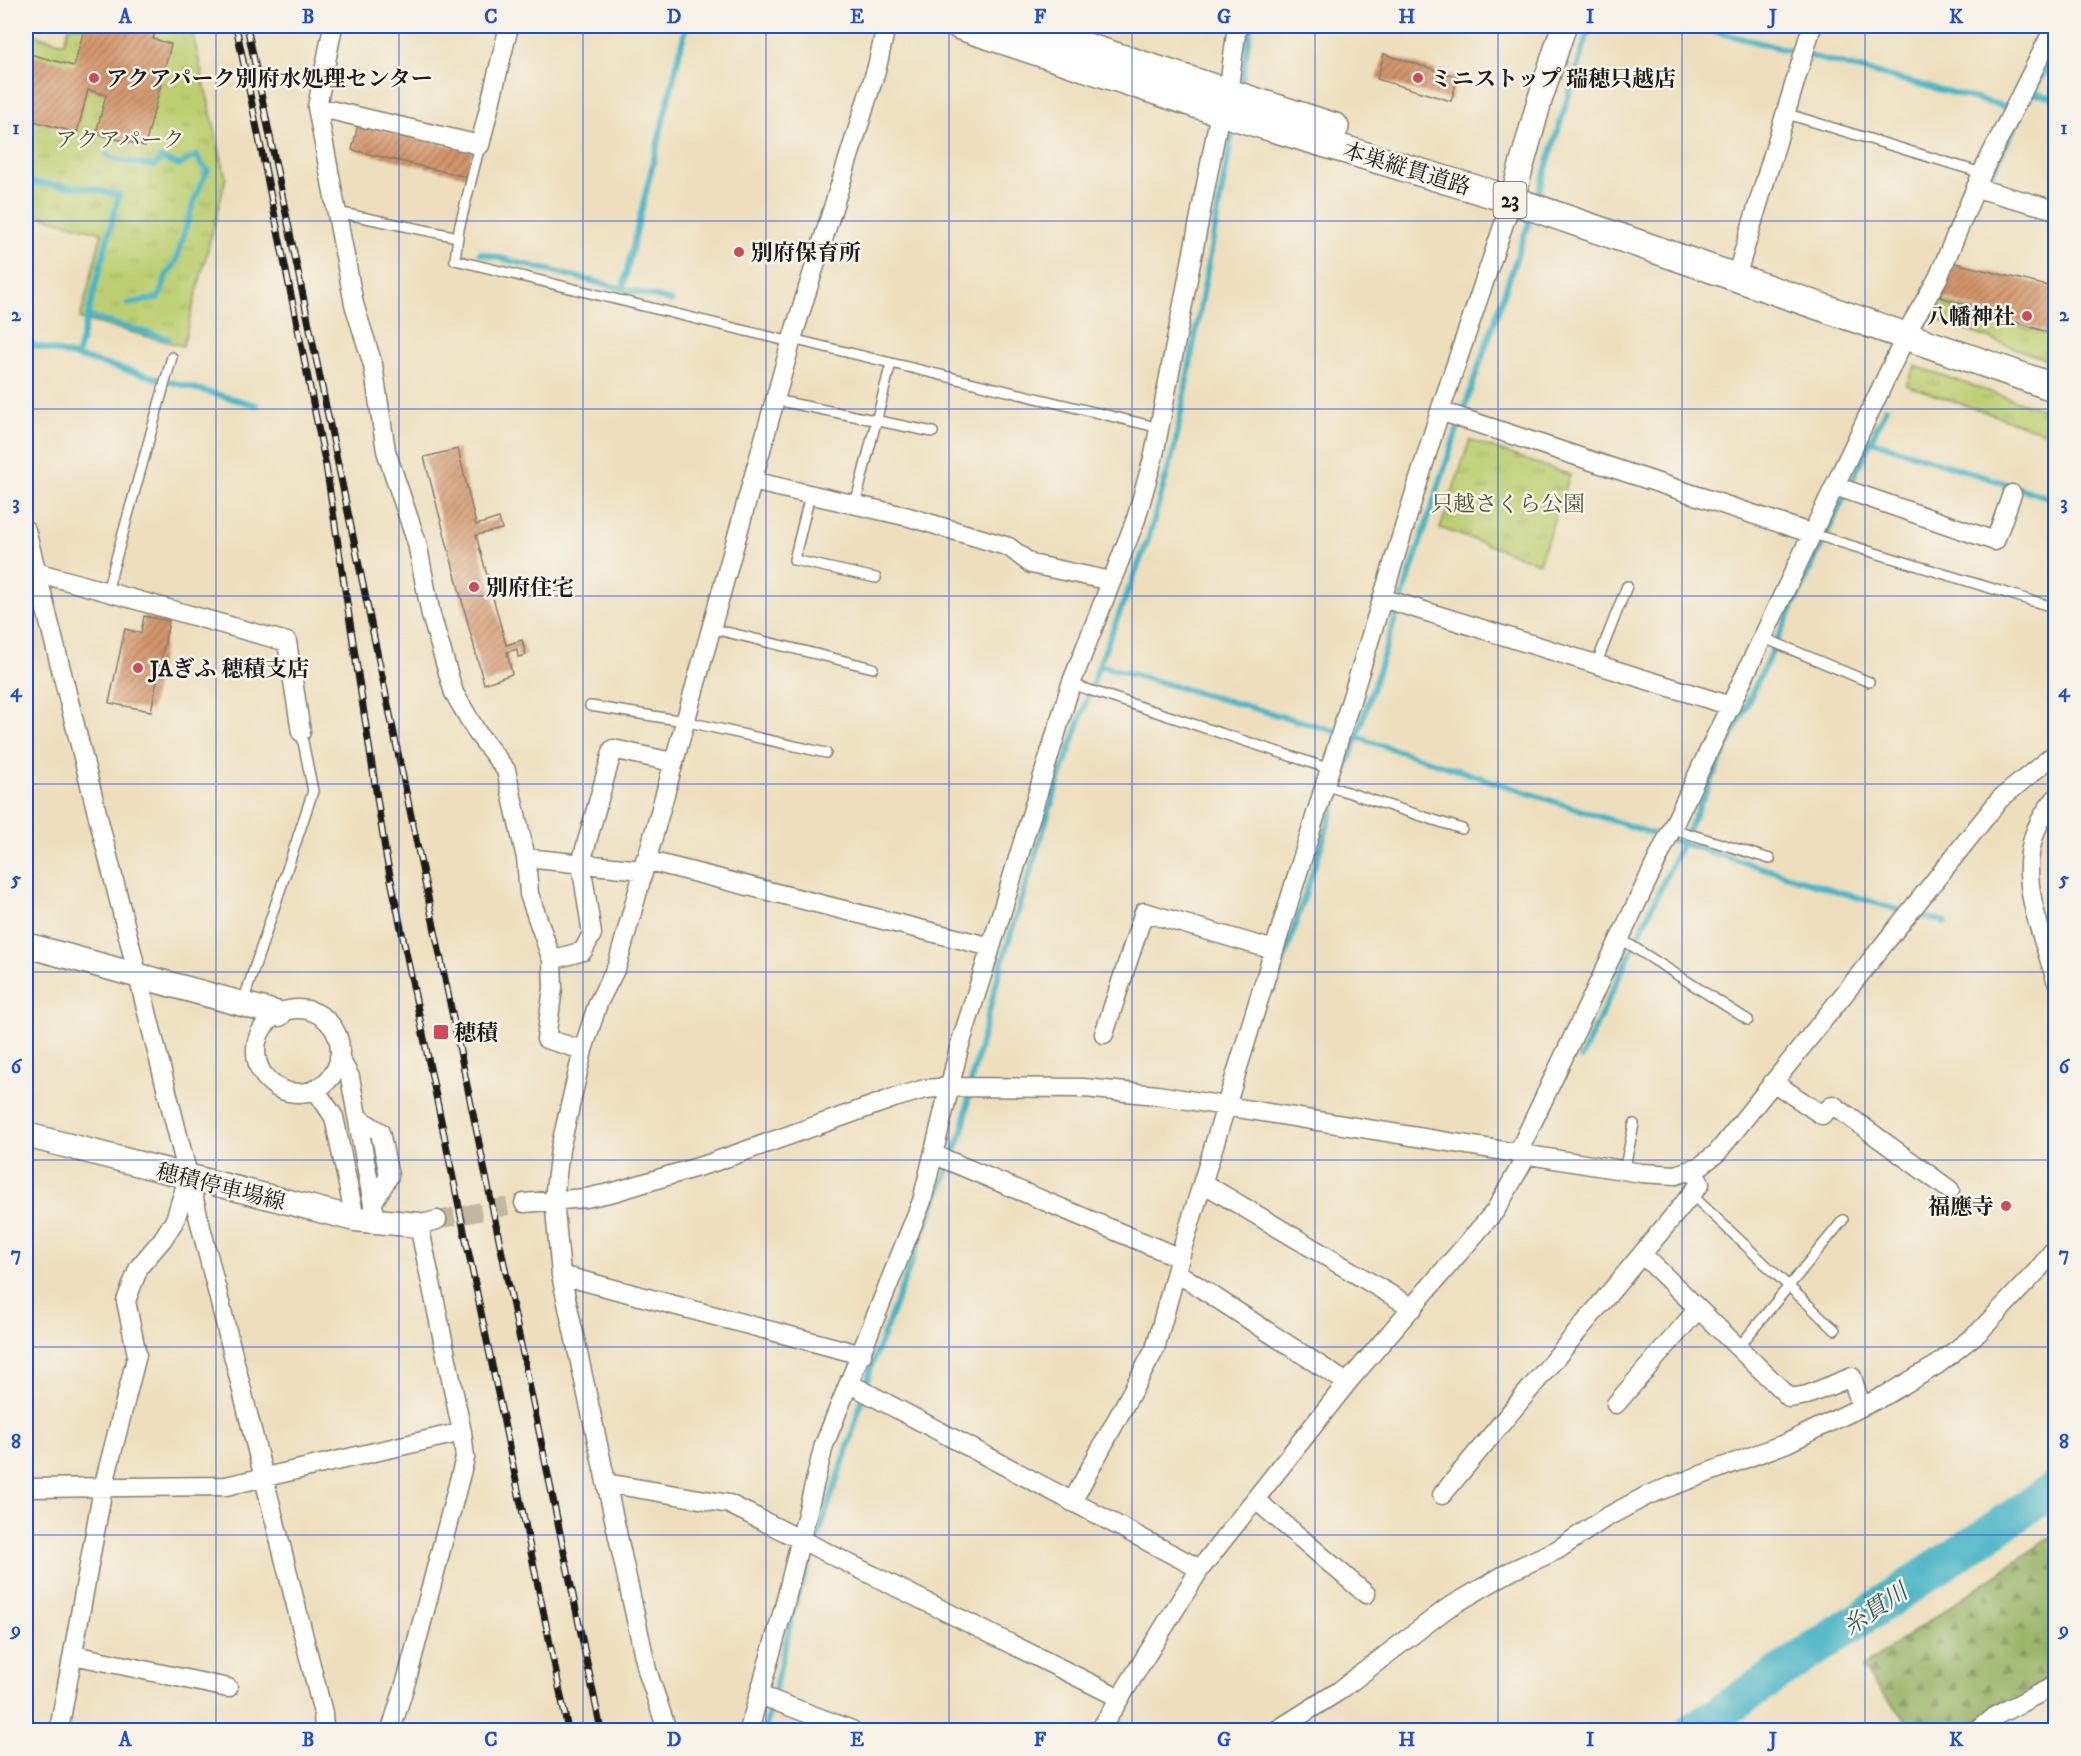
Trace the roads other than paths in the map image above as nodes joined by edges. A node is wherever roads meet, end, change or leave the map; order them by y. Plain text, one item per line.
1 (333, 26) edge
2 (509, 26) edge
3 (886, 26) edge
4 (960, 26) edge
5 (1022, 26) edge
6 (1237, 26) edge
7 (1564, 26) edge
8 (1812, 26) edge
9 (2055, 26) edge
10 (1224, 103) junction
11 (317, 107) junction
12 (1784, 113) junction
13 (480, 145) junction
14 (1979, 180) junction
15 (1514, 192) junction
16 (2055, 210) edge
17 (338, 212) junction
18 (458, 237) junction
19 (1738, 270) junction
20 (1909, 330) junction
21 (792, 340) junction
22 (172, 357) dead end
23 (891, 363) junction
24 (2055, 371) edge
25 (2055, 388) edge
26 (775, 400) junction
27 (1440, 411) junction
28 (876, 420) junction
29 (1160, 428) junction
30 (933, 432) dead end
31 (752, 481) junction
32 (1835, 486) junction
33 (2012, 494) dead end
34 (810, 495) junction
35 (855, 505) junction
36 (26, 530) edge
37 (1813, 534) junction
38 (36, 572) junction
39 (876, 578) dead end
40 (1111, 581) junction
41 (1627, 586) dead end
42 (107, 591) junction
43 (1382, 598) junction
44 (2055, 608) edge
45 (710, 628) junction
46 (1764, 638) junction
47 (1596, 665) junction
48 (873, 668) dead end
49 (1869, 682) dead end
50 (1071, 684) junction
51 (590, 706) dead end
52 (1731, 706) junction
53 (684, 721) junction
54 (301, 732) joint
55 (826, 753) dead end
56 (2055, 753) edge
57 (672, 762) junction
58 (1327, 777) junction
59 (2055, 798) edge
60 (1673, 828) junction
61 (1462, 829) dead end
62 (526, 858) junction
63 (1770, 859) dead end
64 (581, 863) junction
65 (643, 865) junction
66 (1621, 939) junction
67 (26, 945) edge
68 (991, 947) junction
69 (1274, 950) junction
70 (552, 960) junction
71 (137, 973) junction
72 (2055, 980) edge
73 (242, 1003) junction
74 (279, 1014) junction
75 (1748, 1020) dead end
76 (1104, 1034) dead end
77 (583, 1050) junction
78 (339, 1057) junction
79 (1773, 1082) junction
80 (951, 1087) junction
81 (315, 1089) junction
82 (1226, 1107) junction
83 (1634, 1124) dead end
84 (26, 1135) edge
85 (935, 1155) junction
86 (1521, 1156) junction
87 (1694, 1168) junction
88 (1624, 1171) junction
89 (188, 1178) junction
90 (1203, 1182) junction
91 (1950, 1190) dead end
92 (1692, 1195) junction
93 (554, 1199) junction
94 (524, 1203) tunnel mouth
95 (368, 1214) junction
96 (1843, 1220) dead end
97 (428, 1223) joint
98 (2055, 1247) edge
99 (1642, 1254) junction
100 (1178, 1265) junction
101 (561, 1275) junction
102 (1789, 1286) junction
103 (1413, 1308) junction
104 (1698, 1309) junction
105 (1835, 1330) dead end
106 (1738, 1348) junction
107 (862, 1355) junction
108 (1347, 1383) junction
109 (850, 1384) junction
110 (1616, 1404) dead end
111 (1861, 1406) junction
112 (462, 1432) junction
113 (264, 1478) junction
114 (606, 1483) junction
115 (26, 1488) edge
116 (104, 1488) junction
117 (1442, 1495) dead end
118 (1256, 1500) junction
119 (1072, 1502) junction
120 (800, 1541) junction
121 (1200, 1569) junction
122 (1366, 1594) dead end
123 (74, 1655) junction
124 (2055, 1685) edge
125 (228, 1688) dead end
126 (759, 1695) junction
127 (1120, 1698) junction
128 (59, 1731) edge
129 (324, 1731) edge
130 (391, 1731) edge
131 (667, 1731) edge
132 (749, 1731) edge
133 (852, 1731) edge
134 (1100, 1731) edge
135 (1277, 1731) edge
136 (1979, 1731) edge

1 - 11 street
2 - 13 street
3 - 21 street
4 - 10 main road, 本巣縦貫道路 / 23
5 - 10 main road, 本巣縦貫道路 / 23
6 - 10 street
7 - 15 street
8 - 12 street
9 - 14 street
10 - 15 main road, 本巣縦貫道路 / 23
10 - 29 street
11 - 13 street
11 - 17 street
12 - 14 lane
12 - 19 street
13 - 18 lane
14 - 16 street
14 - 20 street
15 - 19 main road, 本巣縦貫道路 / 23
15 - 27 street
17 - 18 lane
17 - 62 street
18 - 21 lane
19 - 20 main road, 本巣縦貫道路 / 23
20 - 24 main road, 本巣縦貫道路 / 23
20 - 25 main road, 本巣縦貫道路 / 23
20 - 32 street
21 - 23 lane
21 - 26 street
22 - 42 lane
23 - 28 lane
23 - 29 lane
26 - 28 lane
26 - 31 street
27 - 37 street
27 - 43 street
28 - 30 lane
28 - 35 lane
29 - 40 street
31 - 34 street
31 - 45 street
32 - 33 street
32 - 37 street
34 - 35 street
34 - 39 lane
35 - 40 street
36 - 38 street
37 - 44 lane
37 - 46 street
38 - 42 street
38 - 71 street
40 - 50 street
41 - 47 lane
42 - 54 street
43 - 47 street
43 - 58 street
45 - 48 lane
45 - 53 street
46 - 49 lane
46 - 52 street
47 - 52 street
50 - 58 lane
50 - 68 street
51 - 53 lane
52 - 60 street
53 - 55 lane
53 - 57 street
54 - 73 lane
56 - 79 street
57 - 64 street
57 - 65 street
58 - 61 lane
58 - 69 street
59 - 72 street
60 - 63 lane
60 - 66 street
62 - 64 street
62 - 70 street
64 - 65 street
64 - 70 street
65 - 68 street
65 - 77 street
66 - 75 lane
66 - 86 street
67 - 71 street
68 - 80 street
69 - 76 street
69 - 82 street
70 - 77 street
71 - 73 street
71 - 89 street
73 - 74 street
74 - 78 street
74 - 81 street
77 - 93 street
78 - 81 street
78 - 95 street
79 - 87 street
79 - 91 street
80 - 82 street
80 - 85 street
80 - 93 street
81 - 95 street
82 - 86 street
82 - 90 street
83 - 88 lane
84 - 89 street, 穂積停車場線
85 - 100 street
85 - 107 street
86 - 88 street
86 - 103 street
87 - 88 street
87 - 92 street
89 - 95 street, 穂積停車場線
89 - 113 street
89 - 116 street
90 - 100 street
90 - 103 street
92 - 99 street
92 - 102 lane
93 - 94 street
93 - 101 street
95 - 97 street, 穂積停車場線
96 - 102 lane
97 - 112 street
98 - 111 street
99 - 104 street
99 - 117 street
100 - 108 street
100 - 119 street
101 - 107 street
101 - 114 street
102 - 105 lane
102 - 106 lane
103 - 108 street
104 - 106 street
104 - 110 street
106 - 111 street
107 - 109 street
108 - 118 street
109 - 119 street
109 - 120 street
111 - 135 street
112 - 113 street
112 - 130 street
113 - 116 street
113 - 129 street
114 - 120 street
114 - 131 street
115 - 116 street
116 - 123 street
118 - 121 street
118 - 122 street
119 - 121 street
120 - 126 street
120 - 127 street
121 - 127 street
123 - 125 street
123 - 128 street
124 - 136 street
126 - 132 street
126 - 133 street
127 - 134 street

